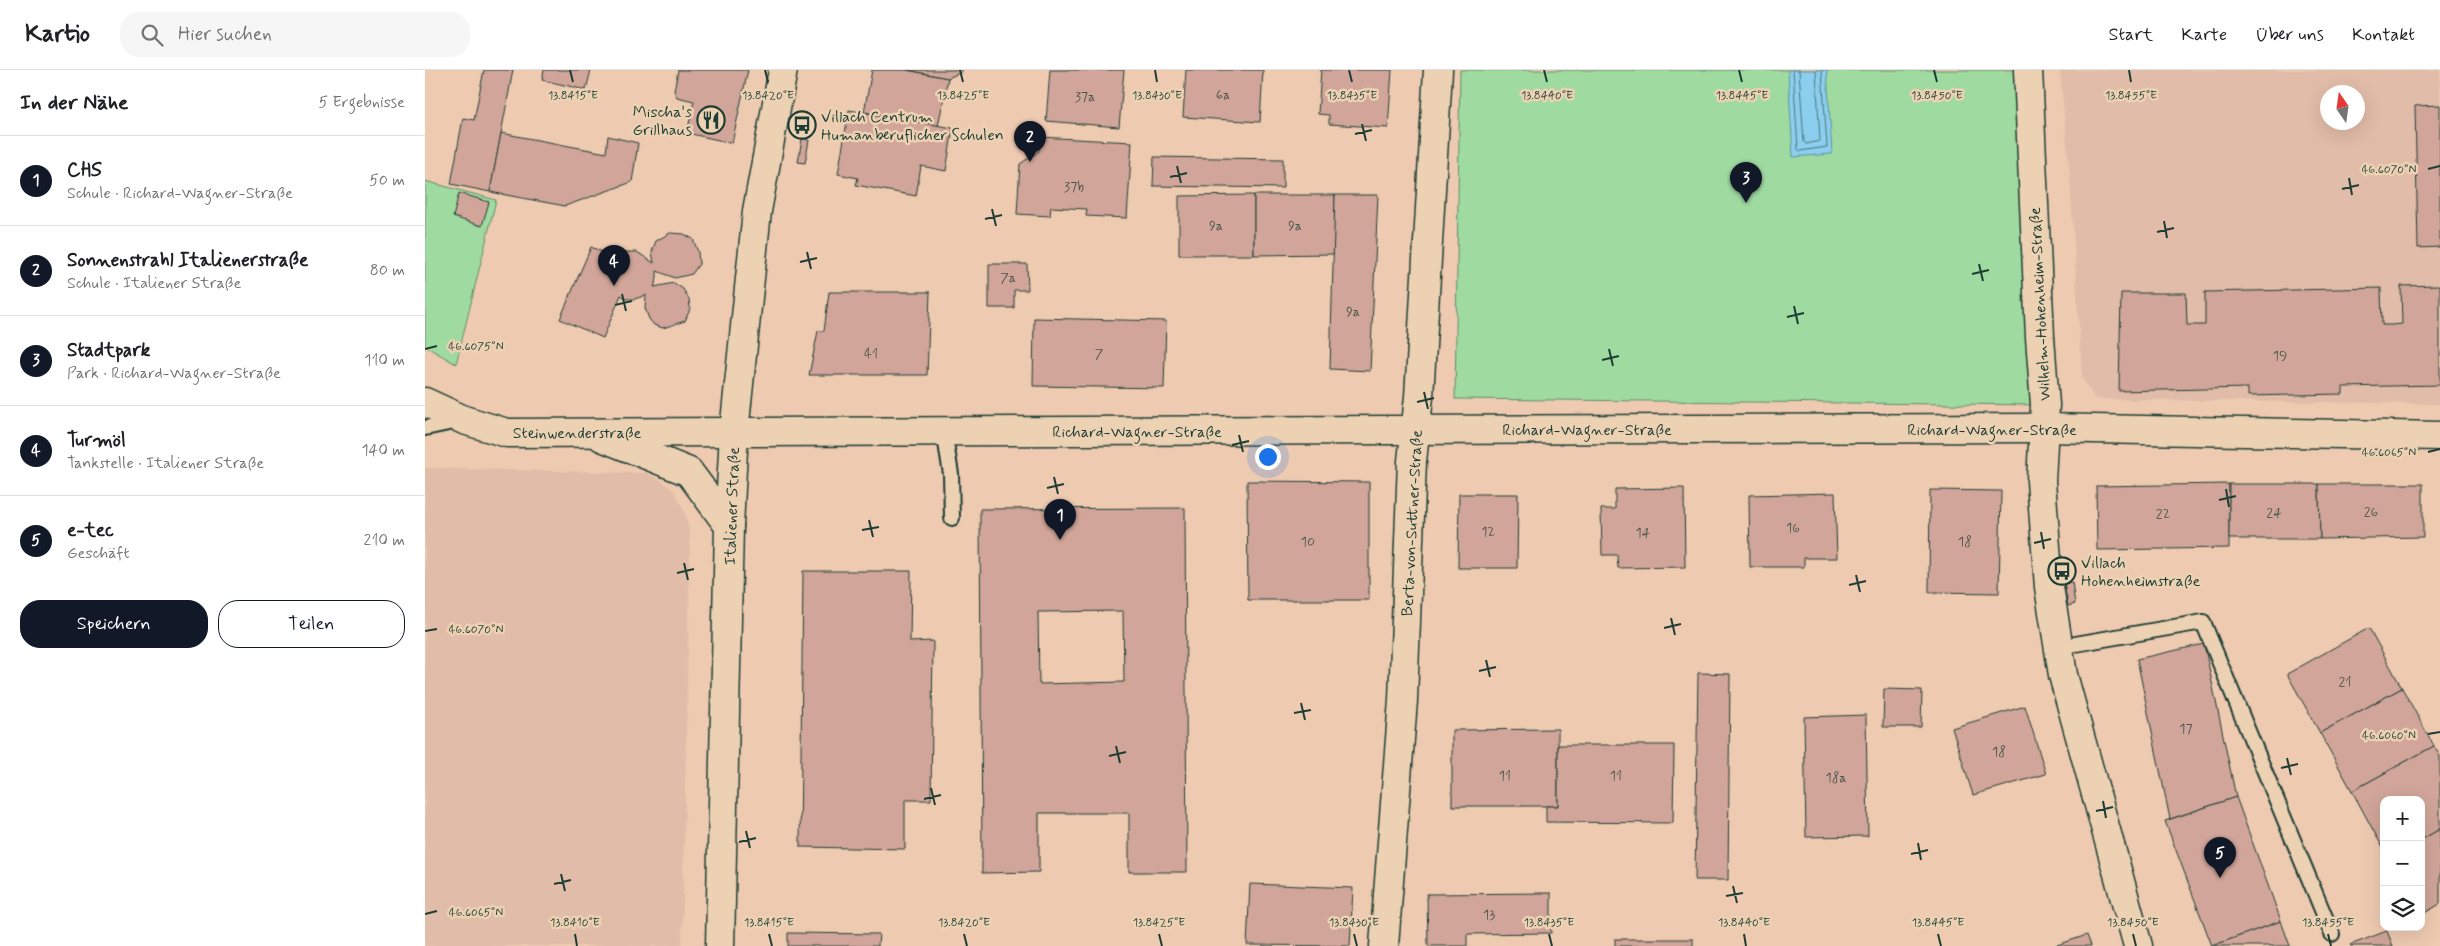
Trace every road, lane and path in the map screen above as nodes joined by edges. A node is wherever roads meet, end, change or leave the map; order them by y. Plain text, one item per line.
1 (783, 70) edge
2 (1437, 70) edge
3 (2028, 70) edge
4 (425, 402) edge
5 (464, 420) junction
6 (425, 428) edge
7 (2044, 428) junction
8 (1416, 430) junction
9 (944, 431) junction
10 (591, 432) junction
11 (734, 432) junction
12 (2440, 436) edge
13 (952, 518) dead end
14 (729, 526) junction
15 (2058, 647) junction
16 (2332, 934) dead end
17 (720, 946) edge
18 (1384, 946) edge
19 (2138, 946) edge

1 - 11 street, Italiener Straße
2 - 8 street, Berta-von-Suttner-Straße
3 - 7 street, Wilhelm-Hohenheim-Straße
4 - 5 street, Steinwenderstraße
5 - 6 lane
5 - 10 street, Steinwenderstraße
7 - 8 street, Richard-Wagner-Straße
7 - 12 street, Richard-Wagner-Straße
7 - 15 street, Wilhelm-Hohenheim-Straße
8 - 9 street, Richard-Wagner-Straße
8 - 18 street, Berta-von-Suttner-Straße
9 - 11 street, Richard-Wagner-Straße
9 - 13 lane
10 - 11 street, Steinwenderstraße
10 - 14 street
11 - 14 street, Italiener Straße
14 - 17 street, Italiener Straße
15 - 16 lane
15 - 19 street, Wilhelm-Hohenheim-Straße

